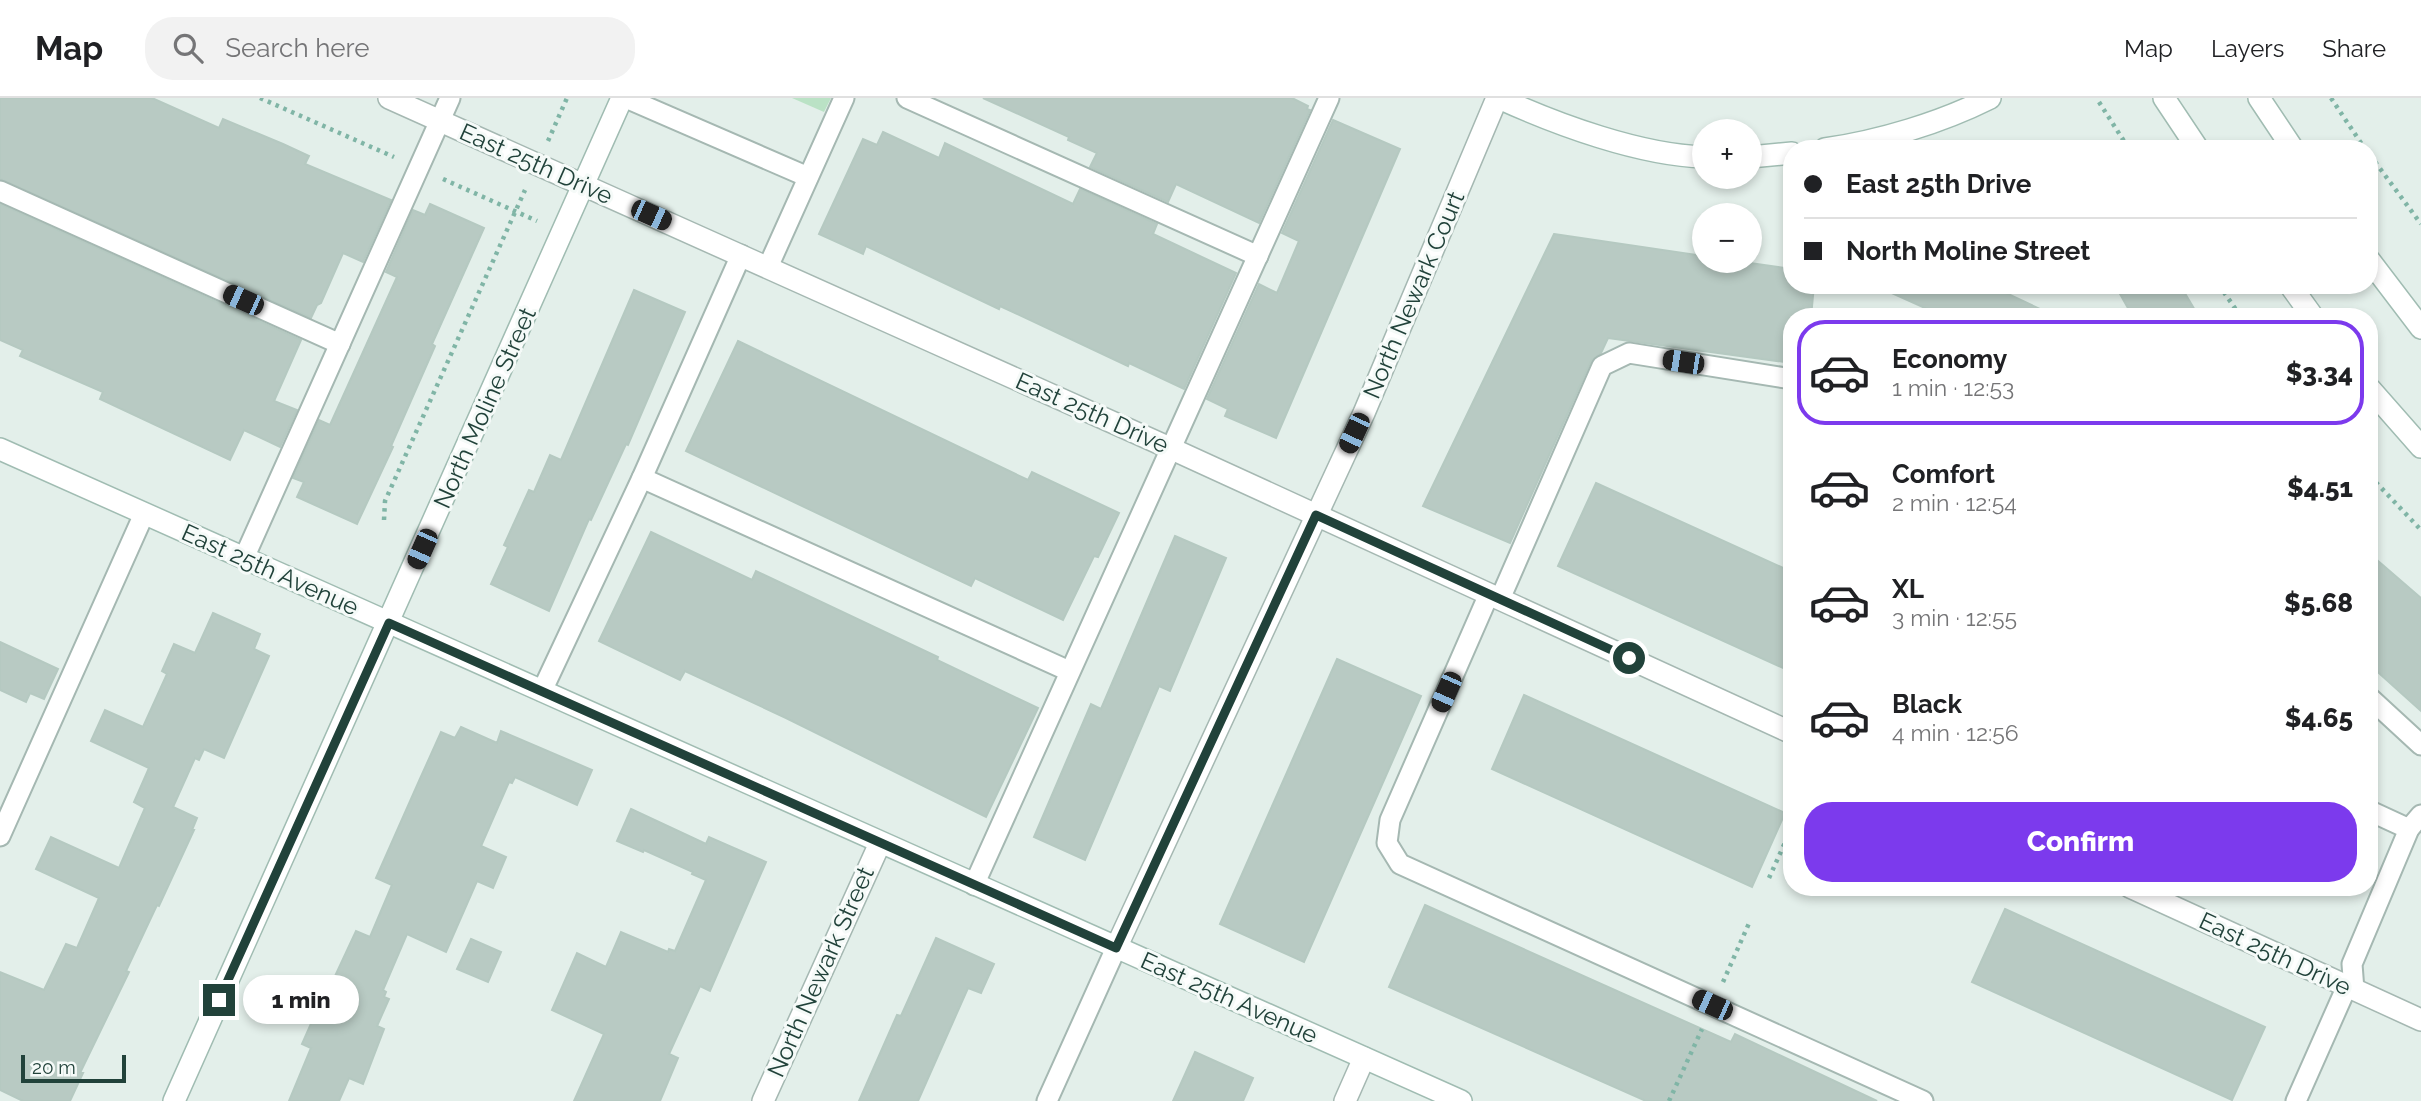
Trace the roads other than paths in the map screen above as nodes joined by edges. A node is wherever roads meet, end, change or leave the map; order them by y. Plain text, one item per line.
1 (389, 98) edge
2 (450, 98) edge
3 (624, 98) edge
4 (844, 98) edge
5 (907, 98) edge
6 (1329, 98) edge
7 (1498, 98) edge
8 (1990, 98) edge
9 (2165, 98) edge
10 (2259, 98) edge
11 (439, 121) junction
12 (1864, 140) edge
13 (2193, 140) edge
14 (2287, 140) edge
15 (1783, 154) edge
16 (1692, 155) edge
17 (1762, 156) edge
18 (808, 177) junction
19 (584, 185) junction
20 (0, 191) edge
21 (741, 255) junction
22 (1258, 256) junction
23 (768, 267) junction
24 (2378, 272) edge
25 (2421, 328) edge
26 (340, 344) junction
27 (1783, 378) edge
28 (2378, 398) edge
29 (2421, 447) edge
30 (0, 449) edge
31 (1172, 449) junction
32 (642, 478) junction
33 (144, 514) junction
34 (1316, 515) junction
35 (244, 558) junction
36 (1495, 597) junction
37 (389, 623) junction
38 (1069, 671) junction
39 (542, 691) junction
40 (2378, 705) edge
41 (1783, 729) edge
42 (2421, 745) edge
43 (2378, 813) edge
44 (2415, 822) edge
45 (0, 836) edge
46 (880, 843) junction
47 (974, 885) junction
48 (2150, 896) edge
49 (1116, 948) junction
50 (2350, 988) junction
51 (2421, 1020) edge
52 (1364, 1058) junction
53 (174, 1101) edge
54 (763, 1101) edge
55 (1047, 1101) edge
56 (1345, 1101) edge
57 (1461, 1101) edge
58 (1923, 1101) edge
59 (2295, 1101) edge

1 - 11 street, East 25th Drive
2 - 11 lane
3 - 18 lane
3 - 19 street, North Moline Street
4 - 18 lane
5 - 22 lane
6 - 22 lane
7 - 16 street
7 - 34 street, North Newark Court
8 - 12 street
9 - 13 street
10 - 14 street
11 - 19 street, East 25th Drive
11 - 26 lane
15 - 17 street
18 - 23 lane
19 - 21 street, East 25th Drive
19 - 37 street, North Moline Street
20 - 26 lane
21 - 23 street, East 25th Drive
21 - 32 lane
22 - 31 lane
23 - 31 street, East 25th Drive
24 - 25 street
26 - 35 lane
27 - 36 lane
28 - 29 street
30 - 33 street, East 25th Avenue
31 - 34 street, East 25th Drive
31 - 38 lane
32 - 38 lane
32 - 39 lane
33 - 35 street, East 25th Avenue
33 - 45 lane
34 - 36 street, East 25th Drive
34 - 49 street, North Newark Court
35 - 37 street, East 25th Avenue
36 - 41 street, East 25th Drive
36 - 58 lane
37 - 39 street, East 25th Avenue
37 - 53 street, North Moline Street
38 - 47 lane
39 - 46 street, East 25th Avenue
40 - 42 lane
43 - 44 lane
44 - 50 lane
46 - 47 street, East 25th Avenue
46 - 54 street, North Newark Street
47 - 49 street, East 25th Avenue
48 - 50 street, East 25th Drive
49 - 52 street, East 25th Avenue
49 - 55 lane
50 - 51 street, East 25th Drive
50 - 59 lane
52 - 56 street
52 - 57 street, East 25th Avenue

